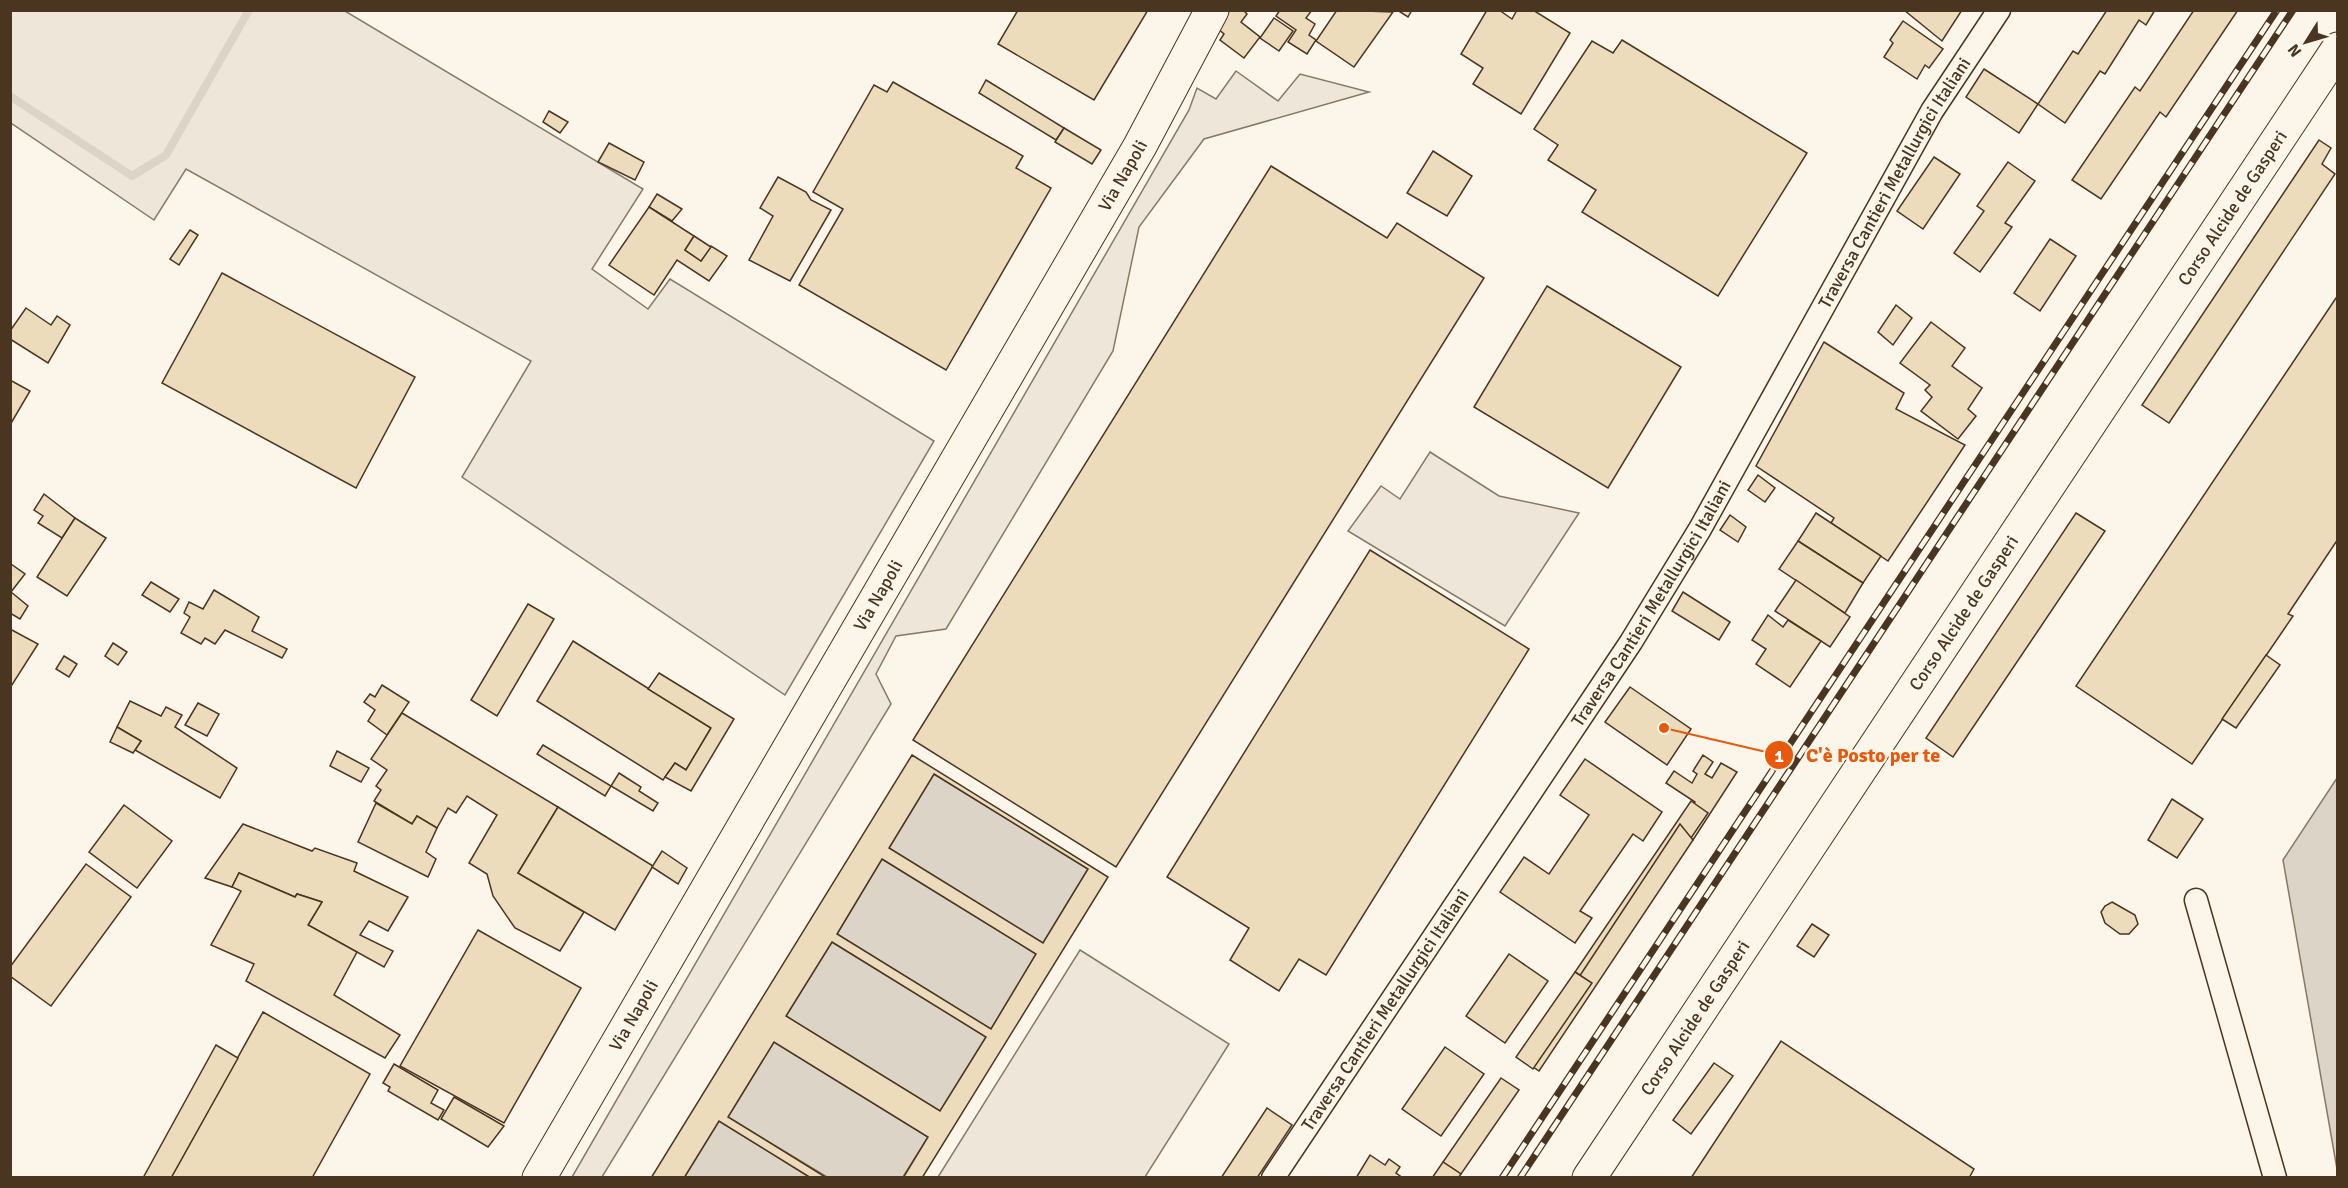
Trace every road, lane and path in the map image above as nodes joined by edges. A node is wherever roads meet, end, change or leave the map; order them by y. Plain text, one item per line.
1 (1212, 10) edge
2 (1999, 10) edge
3 (2337, 48) edge
4 (2196, 900) dead end
5 (539, 1178) edge
6 (1273, 1178) edge
7 (1589, 1178) edge
8 (2275, 1178) edge

1 - 5 street, Via Napoli
2 - 6 street, Traversa Cantieri Metallurgici Italiani
3 - 7 street, Corso Alcide de Gasperi
4 - 8 street

